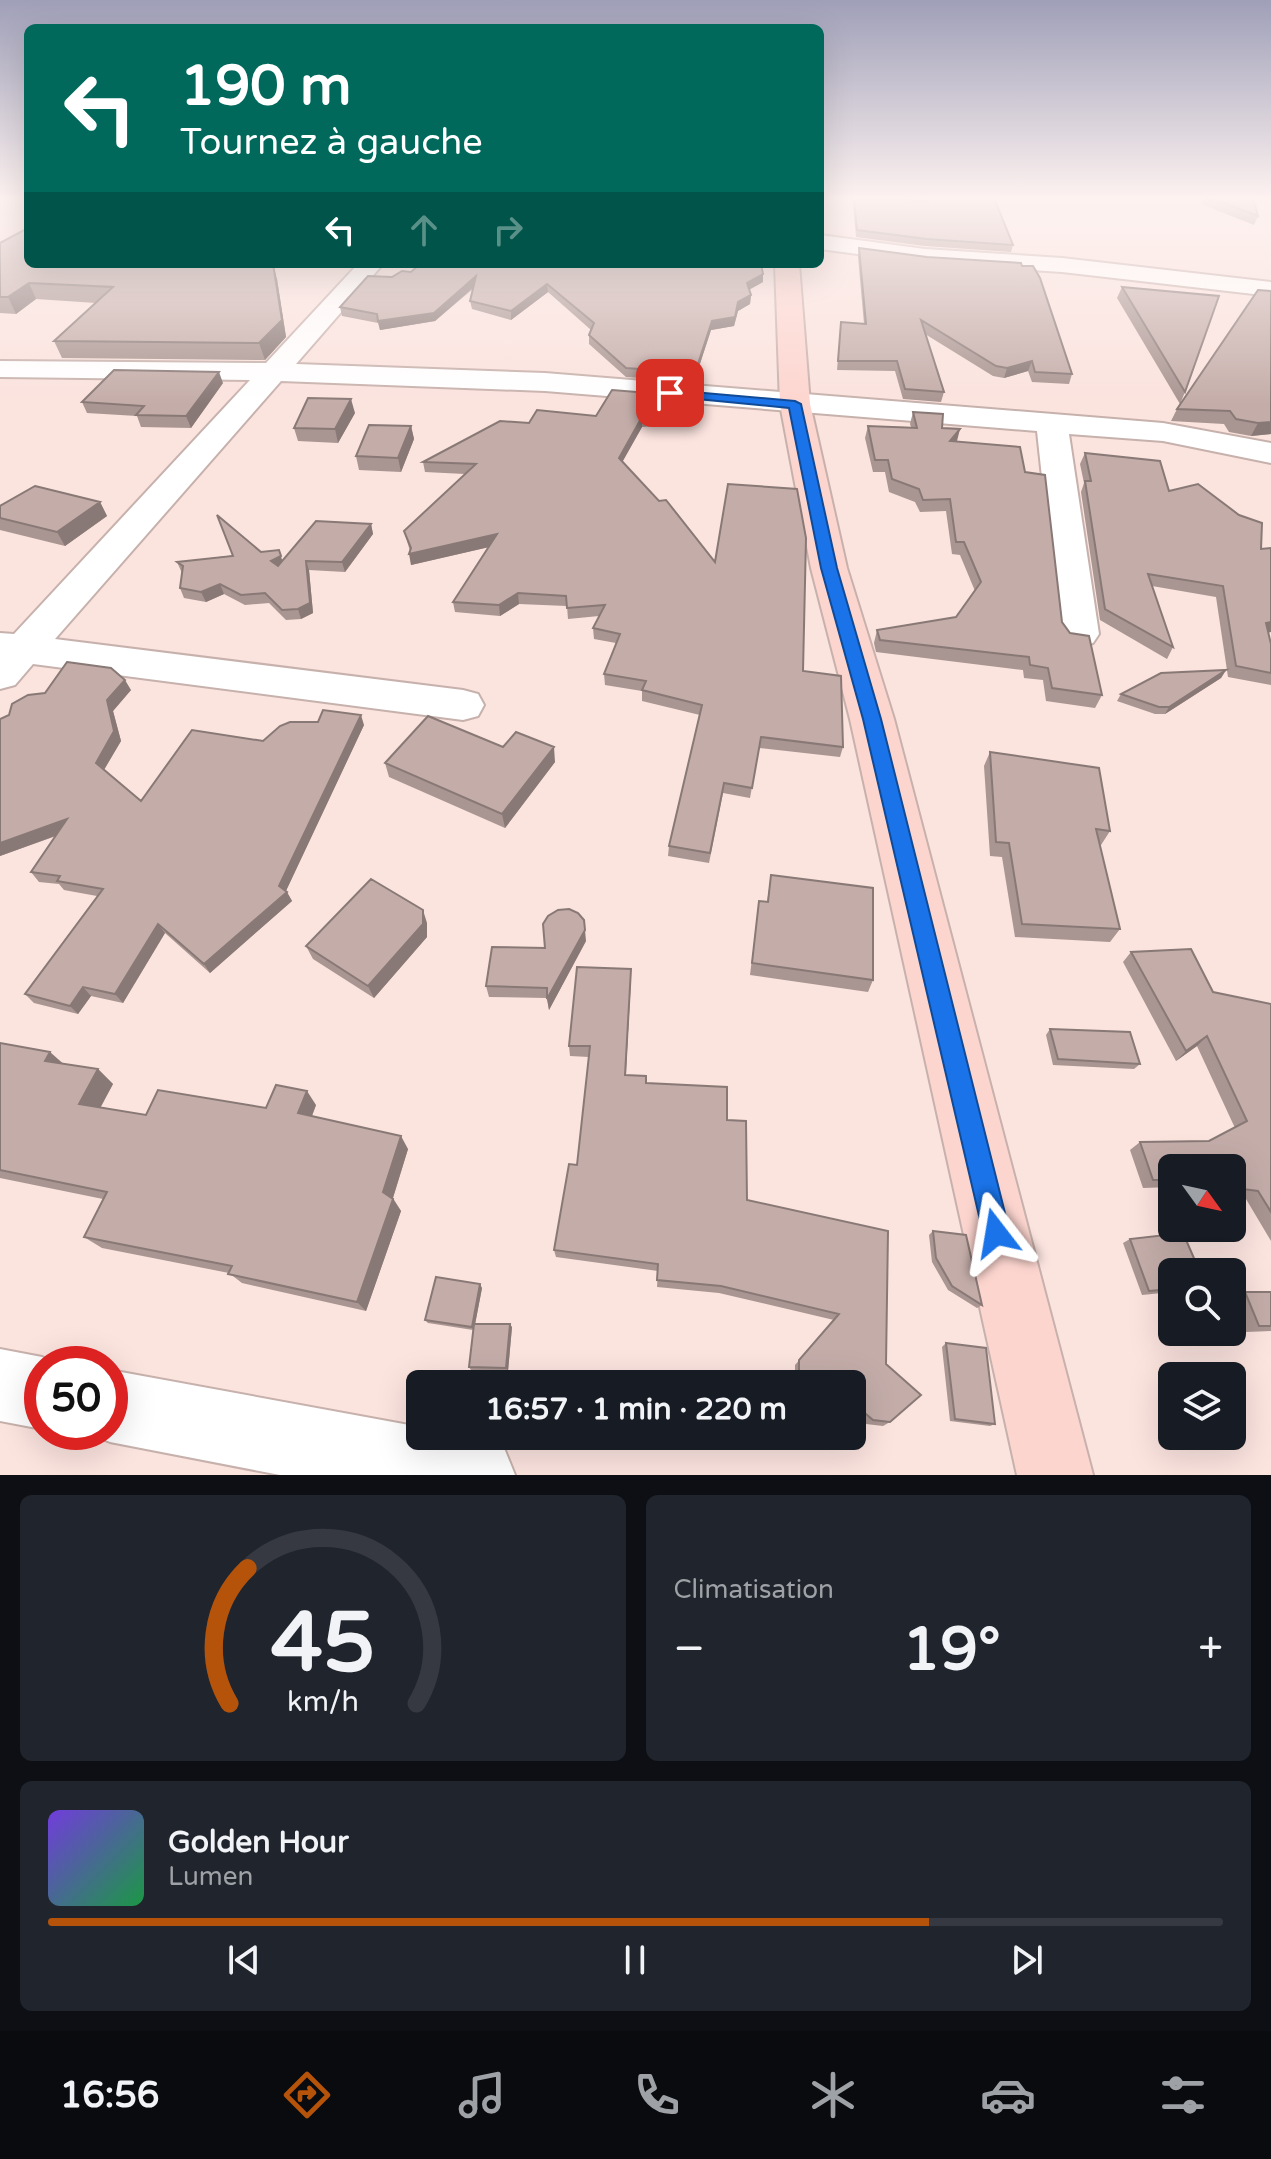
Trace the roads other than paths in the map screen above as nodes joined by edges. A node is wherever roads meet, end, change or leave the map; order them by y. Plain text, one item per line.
1 (1078, 267) edge
2 (367, 268) edge
3 (787, 268) edge
4 (1271, 289) edge
5 (0, 369) edge
6 (271, 372) junction
7 (795, 404) junction
8 (1052, 424) junction
9 (1271, 453) edge
10 (1079, 634) edge
11 (8, 657) edge
12 (463, 705) dead end
13 (0, 1385) edge
14 (24, 1390) edge
15 (128, 1409) edge
16 (477, 1475) edge
17 (1055, 1475) edge

1 - 4 street
2 - 6 street
3 - 7 main road
5 - 6 street
6 - 7 street
6 - 11 street
7 - 8 street
7 - 17 main road
8 - 9 street
8 - 10 street
11 - 12 street
13 - 14 street
15 - 16 street

